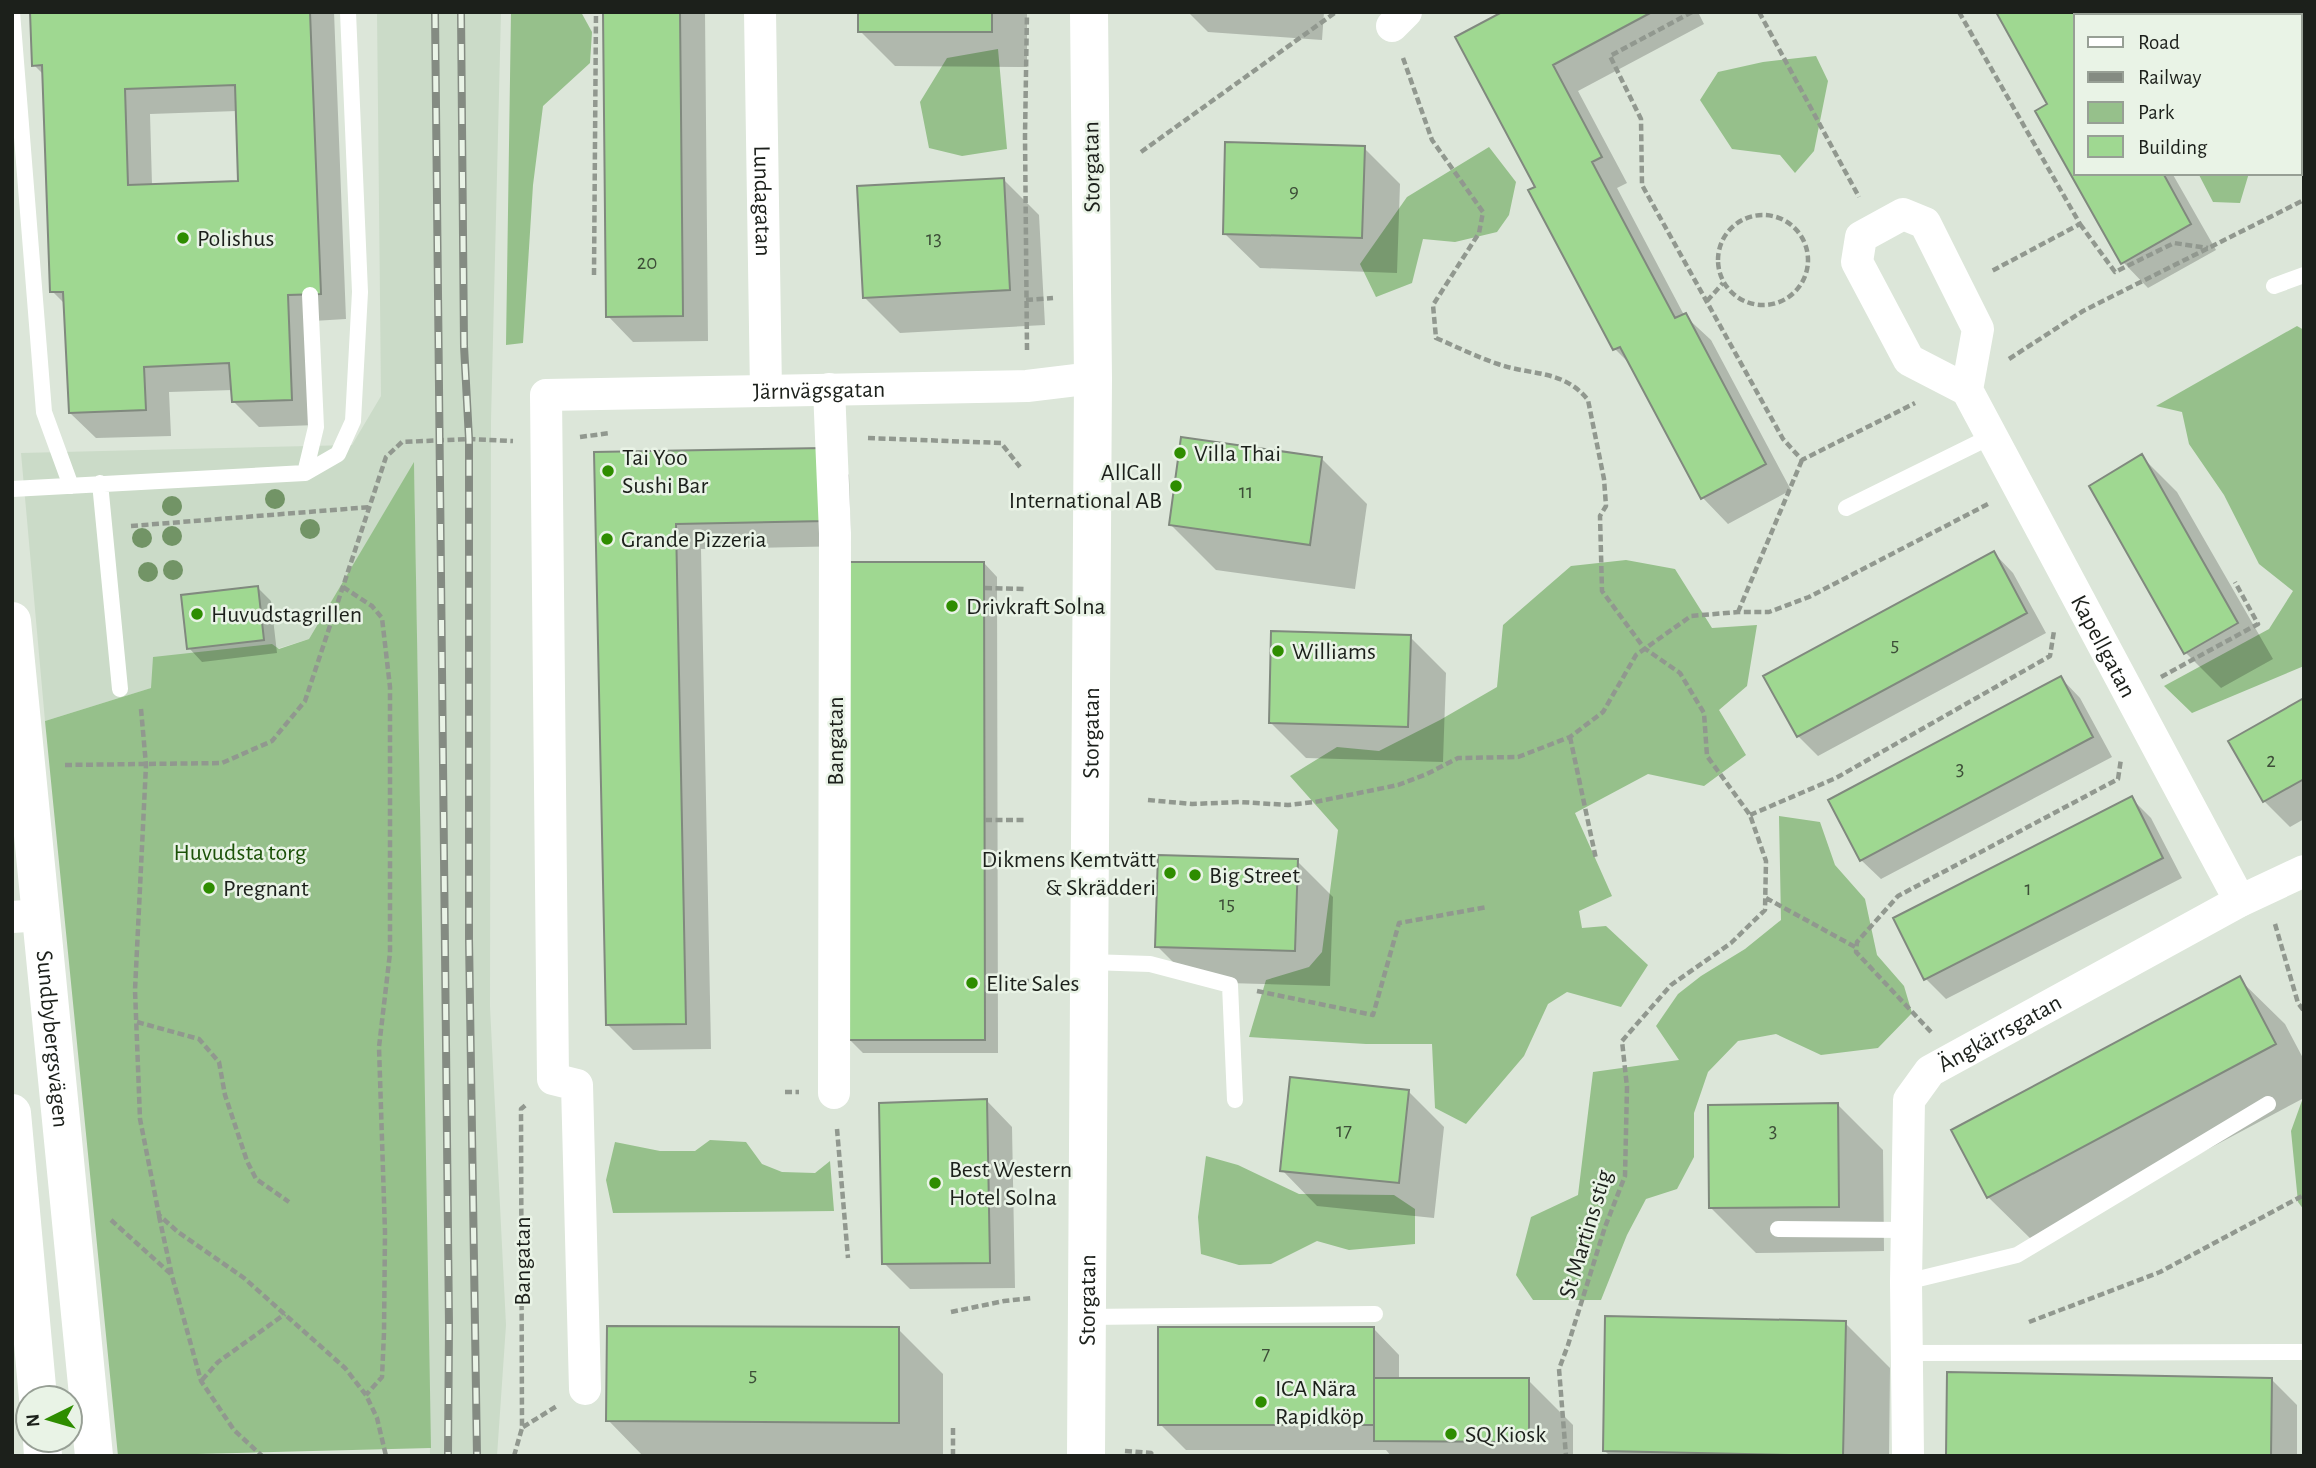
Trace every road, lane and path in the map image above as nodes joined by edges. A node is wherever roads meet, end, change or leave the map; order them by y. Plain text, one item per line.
1 (12, 12) edge
2 (348, 12) edge
3 (596, 12) edge
4 (760, 12) edge
5 (1027, 12) edge
6 (1088, 12) edge
7 (1336, 12) edge
8 (1692, 12) edge
9 (1759, 12) edge
10 (1959, 12) edge
11 (1399, 19) edge
12 (1141, 152) dead end
13 (2304, 201) edge
14 (2080, 224) junction
15 (1876, 229) junction
16 (2207, 248) junction
17 (594, 275) dead end
18 (2304, 275) edge
19 (1723, 283) junction
20 (2274, 286) dead end
21 (1958, 289) junction
22 (310, 295) dead end
23 (1707, 301) junction
24 (1093, 378) junction
25 (1027, 386) junction
26 (829, 389) junction
27 (1967, 390) junction
28 (766, 391) junction
29 (1992, 436) junction
30 (832, 437) junction
31 (470, 439) dead end
32 (1802, 460) junction
33 (1020, 467) dead end
34 (305, 473) junction
35 (100, 483) junction
36 (71, 486) junction
37 (2020, 488) junction
38 (12, 489) edge
39 (371, 507) junction
40 (1846, 508) dead end
41 (125, 527) dead end
42 (2235, 582) dead end
43 (343, 587) junction
44 (985, 588) dead end
45 (1025, 589) dead end
46 (2080, 601) junction
47 (1738, 612) junction
48 (12, 621) edge
49 (1644, 648) junction
50 (120, 689) dead end
51 (2129, 694) junction
52 (2146, 724) junction
53 (1570, 737) junction
54 (57, 765) dead end
55 (146, 765) junction
56 (1148, 800) dead end
57 (1750, 815) junction
58 (985, 820) dead end
59 (1026, 820) dead end
60 (1596, 859) dead end
61 (2304, 870) edge
62 (2252, 895) junction
63 (1765, 898) junction
64 (1487, 907) dead end
65 (27, 916) edge
66 (1857, 948) junction
67 (1090, 962) junction
68 (1029, 981) dead end
69 (985, 983) dead end
70 (1230, 985) junction
71 (2304, 1011) edge
72 (137, 1022) junction
73 (1955, 1057) junction
74 (553, 1079) junction
75 (834, 1093) joint
76 (1236, 1100) dead end
77 (2268, 1104) dead end
78 (12, 1114) edge
79 (2304, 1195) edge
80 (289, 1202) dead end
81 (106, 1215) dead end
82 (159, 1216) junction
83 (1778, 1229) dead end
84 (1907, 1230) junction
85 (848, 1258) dead end
86 (172, 1276) junction
87 (1906, 1282) junction
88 (1032, 1298) dead end
89 (951, 1312) dead end
90 (285, 1314) junction
91 (1375, 1314) dead end
92 (1087, 1317) junction
93 (2022, 1324) dead end
94 (2304, 1352) edge
95 (1906, 1353) junction
96 (201, 1381) junction
97 (37, 1384) edge
98 (585, 1389) dead end
99 (366, 1395) junction
100 (953, 1428) dead end
101 (94, 1456) edge
102 (262, 1456) edge
103 (386, 1456) edge
104 (514, 1456) edge
105 (953, 1456) edge
106 (1086, 1456) edge
107 (1566, 1456) edge
108 (1908, 1456) edge

1 - 36 lane
2 - 34 lane
3 - 17 path
4 - 28 street, Lundagatan
5 - 25 path
6 - 24 street, Storgatan
7 - 12 path
8 - 23 path
9 - 15 path
10 - 14 path
11 - 49 path, St Martins stig
13 - 16 path
14 - 16 path
14 - 21 path
15 - 21 street
15 - 27 street
16 - 27 path
18 - 20 lane
19 - 19 path
19 - 23 path
21 - 27 street
22 - 34 lane
23 - 32 path
24 - 25 street, Järnvägsgatan
24 - 67 street, Storgatan
25 - 26 street, Järnvägsgatan
26 - 28 street, Järnvägsgatan
26 - 30 street, Bangatan
27 - 29 street, Kapellgatan
27 - 32 path
28 - 74 street, Järnvägsgatan
29 - 37 street, Kapellgatan
29 - 40 lane
30 - 33 path
30 - 75 street, Bangatan
31 - 39 path
32 - 47 path
34 - 35 lane
35 - 36 lane
35 - 50 lane
36 - 38 lane
37 - 46 street, Kapellgatan
37 - 47 path
39 - 41 path
39 - 43 path
42 - 51 path
43 - 55 path
43 - 99 path
44 - 45 path
46 - 51 street, Kapellgatan
46 - 57 path
47 - 49 path
48 - 65 street, Sundbybergsvägen
49 - 53 path
49 - 57 path, St Martins stig
51 - 52 street, Kapellgatan
52 - 62 street, Kapellgatan
52 - 66 path
53 - 56 path
53 - 60 path
54 - 55 path
55 - 72 path
57 - 63 path, St Martins stig
58 - 59 path
61 - 62 street, Ängkärrsgatan
62 - 71 path
62 - 73 street, Ängkärrsgatan
63 - 66 path
63 - 107 path, St Martins stig
64 - 70 path
65 - 101 street, Sundbybergsvägen
66 - 73 path
67 - 70 lane
67 - 92 street, Storgatan
68 - 69 path
70 - 76 lane
72 - 80 path
72 - 82 path
73 - 84 street, Ängkärrsgatan
74 - 98 street
74 - 104 path, Bangatan
75 - 85 path
77 - 87 lane
78 - 97 street, Sundbybergsvägen
79 - 93 path
81 - 86 path
82 - 86 path
82 - 90 path
83 - 84 lane
84 - 87 street, Ängkärrsgatan
86 - 96 path
87 - 95 street, Ängkärrsgatan
88 - 89 path
90 - 96 path
90 - 99 path
91 - 92 lane
92 - 106 street, Storgatan
94 - 95 lane
95 - 108 street, Ängkärrsgatan
96 - 102 path
99 - 103 path
100 - 105 path

